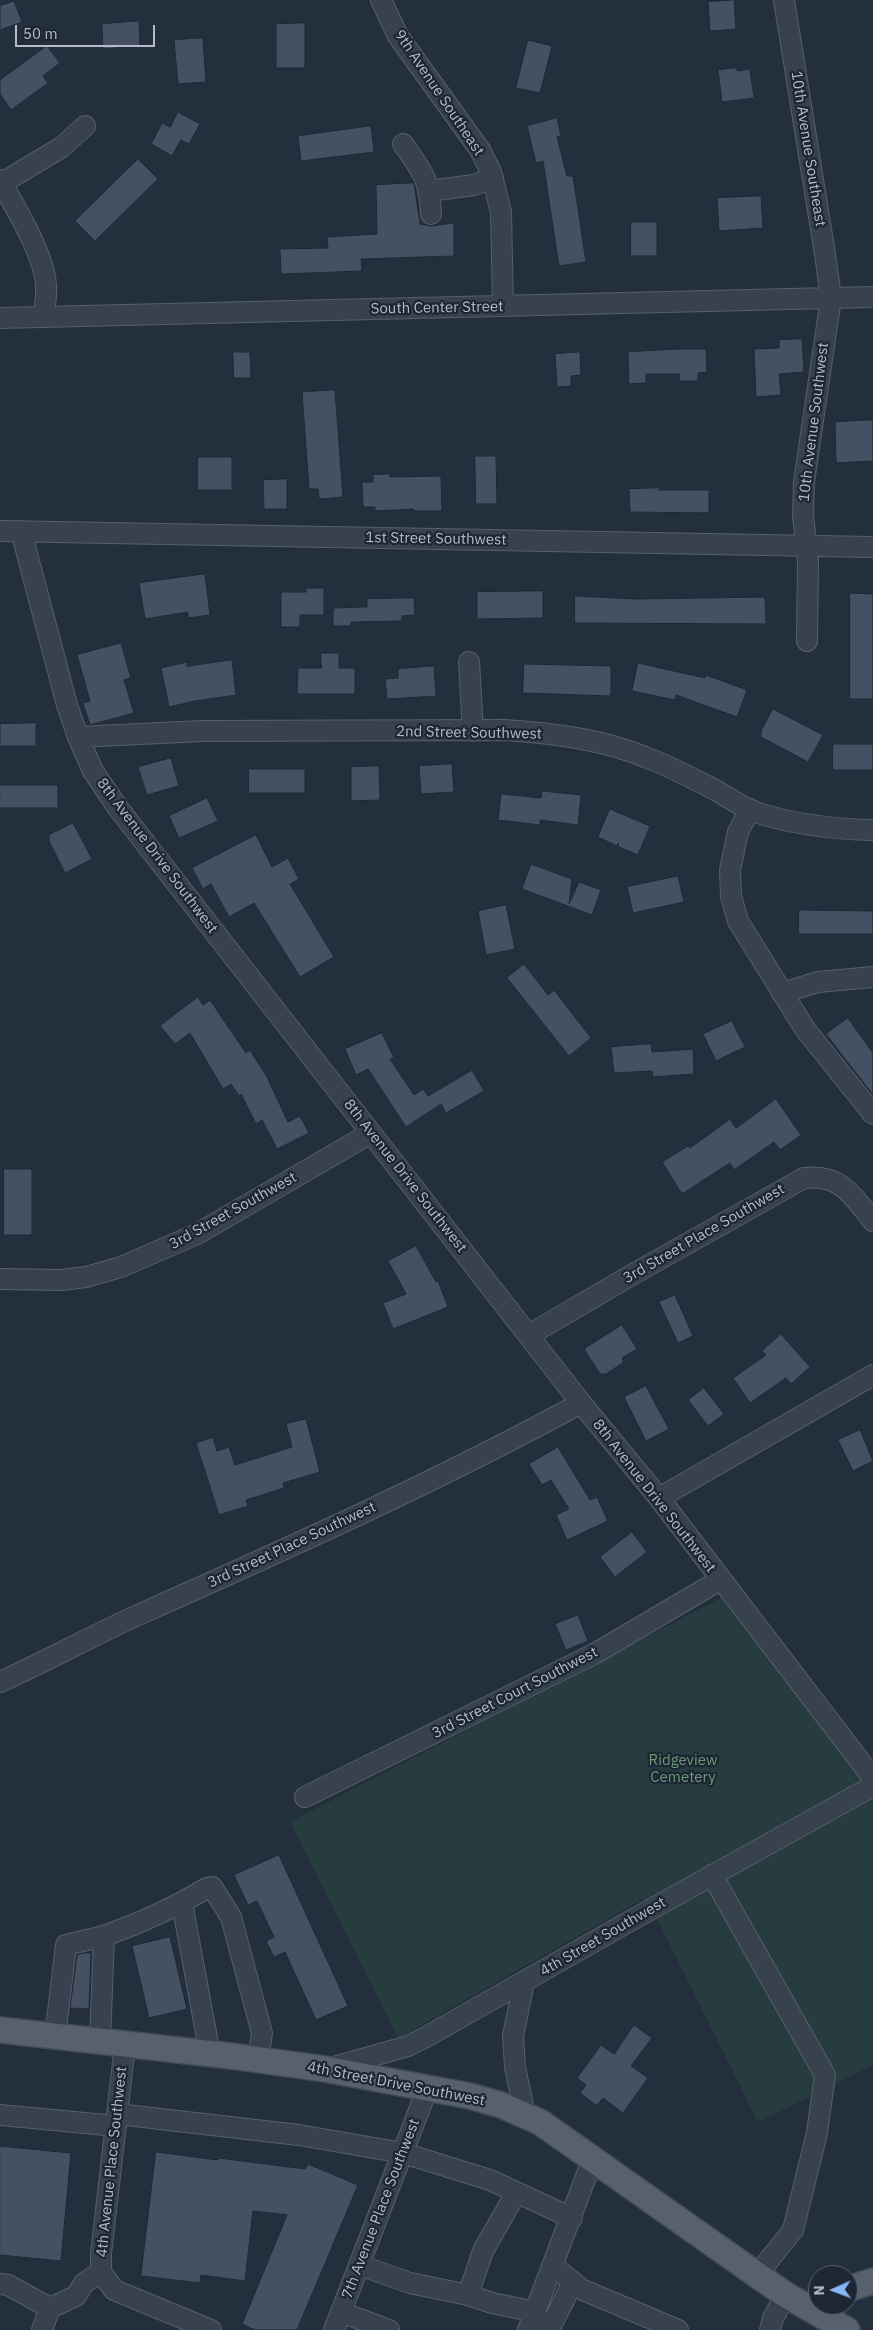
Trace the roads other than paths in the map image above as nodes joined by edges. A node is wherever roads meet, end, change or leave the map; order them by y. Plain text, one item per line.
1 (381, 0) edge
2 (784, 0) edge
3 (85, 126) dead end
4 (403, 144) dead end
5 (493, 178) junction
6 (1, 182) edge
7 (429, 191) junction
8 (430, 214) dead end
9 (873, 297) edge
10 (831, 298) junction
11 (503, 306) junction
12 (43, 317) junction
13 (0, 318) edge
14 (0, 531) edge
15 (21, 531) junction
16 (807, 546) junction
17 (873, 547) edge
18 (807, 642) dead end
19 (468, 662) dead end
20 (473, 730) junction
21 (78, 737) junction
22 (750, 809) junction
23 (873, 830) edge
24 (873, 977) edge
25 (782, 994) junction
26 (873, 1114) edge
27 (371, 1133) junction
28 (873, 1222) edge
29 (0, 1279) edge
30 (529, 1335) junction
31 (873, 1375) edge
32 (581, 1403) junction
33 (659, 1498) junction
34 (720, 1580) junction
35 (0, 1682) edge
36 (873, 1778) edge
37 (873, 1786) edge
38 (305, 1797) dead end
39 (712, 1875) junction
40 (182, 1903) junction
41 (104, 1936) junction
42 (524, 1982) junction
43 (0, 2030) edge
44 (55, 2037) junction
45 (100, 2042) junction
46 (125, 2045) junction
47 (206, 2053) junction
48 (258, 2060) junction
49 (325, 2069) junction
50 (428, 2087) junction
51 (0, 2115) edge
52 (525, 2115) junction
53 (117, 2120) junction
54 (403, 2153) junction
55 (593, 2158) junction
56 (516, 2192) junction
57 (572, 2218) junction
58 (359, 2265) junction
59 (553, 2266) junction
60 (101, 2272) junction
61 (757, 2276) junction
62 (573, 2282) junction
63 (873, 2282) edge
64 (0, 2284) edge
65 (858, 2286) edge
66 (468, 2295) junction
67 (786, 2295) junction
68 (808, 2295) edge
69 (50, 2308) junction
70 (337, 2321) edge
71 (532, 2321) edge
72 (382, 2329) edge
73 (42, 2330) edge
74 (211, 2330) edge
75 (549, 2330) edge
76 (678, 2330) edge
77 (770, 2330) edge
78 (847, 2330) edge

1 - 5 street, 9th Avenue Southeast
2 - 10 street, 10th Avenue Southeast
3 - 6 street
4 - 7 street
5 - 7 street
5 - 11 street, 9th Avenue Southeast
6 - 12 street
7 - 8 street
9 - 10 street, South Center Street
10 - 11 street, South Center Street
10 - 16 street, 10th Avenue Southwest
11 - 12 street, South Center Street
12 - 13 street, South Center Street
14 - 15 street, 1st Street Southwest
15 - 16 street, 1st Street Southwest
15 - 21 street, 8th Avenue Drive Southwest
16 - 17 street, 1st Street Southwest
16 - 18 street, 10th Avenue Southwest
19 - 20 street
20 - 21 street, 2nd Street Southwest
20 - 22 street, 2nd Street Southwest
21 - 27 street, 8th Avenue Drive Southwest
22 - 23 street, 2nd Street Southwest
22 - 25 street
24 - 25 street
25 - 26 street
27 - 29 street, 3rd Street Southwest
27 - 30 street, 8th Avenue Drive Southwest
28 - 30 street, 3rd Street Place Southwest
30 - 32 street, 8th Avenue Drive Southwest
31 - 33 street
32 - 33 street, 8th Avenue Drive Southwest
32 - 35 street, 3rd Street Place Southwest
33 - 34 street, 8th Avenue Drive Southwest
34 - 36 street, 8th Avenue Drive Southwest
34 - 38 street, 3rd Street Court Southwest
37 - 39 street, 4th Street Southwest
39 - 42 street, 4th Street Southwest
39 - 61 street
40 - 41 street
40 - 47 street
40 - 48 street
41 - 44 street
41 - 45 street
42 - 49 street, 4th Street Southwest
42 - 52 street
43 - 44 main road, 4th Street Drive Southwest
44 - 45 main road, 4th Street Drive Southwest
45 - 46 main road, 4th Street Drive Southwest
46 - 47 main road, 4th Street Drive Southwest
46 - 53 street, 4th Avenue Place Southwest
47 - 48 main road, 4th Street Drive Southwest
48 - 49 main road, 4th Street Drive Southwest
49 - 50 main road, 4th Street Drive Southwest
50 - 52 main road, 4th Street Drive Southwest
50 - 54 street, 7th Avenue Place Southwest
51 - 53 street
52 - 55 main road, 4th Street Drive Southwest
53 - 54 street
53 - 60 street, 4th Avenue Place Southwest
54 - 56 street
54 - 58 street, 7th Avenue Place Southwest
55 - 57 street
55 - 61 main road, 4th Street Drive Southwest
56 - 57 street
56 - 66 street
57 - 59 street
58 - 66 street
58 - 70 street, 7th Avenue Place Southwest
59 - 62 street
59 - 71 street
60 - 69 street
60 - 74 street, 4th Avenue Place Southwest
61 - 67 main road, 4th Street Drive Southwest
62 - 75 street
62 - 76 street
63 - 65 main road
64 - 69 street
66 - 71 street
67 - 68 main road
67 - 77 street
67 - 78 main road, 4th Street Drive Southwest
69 - 73 street
70 - 72 street

